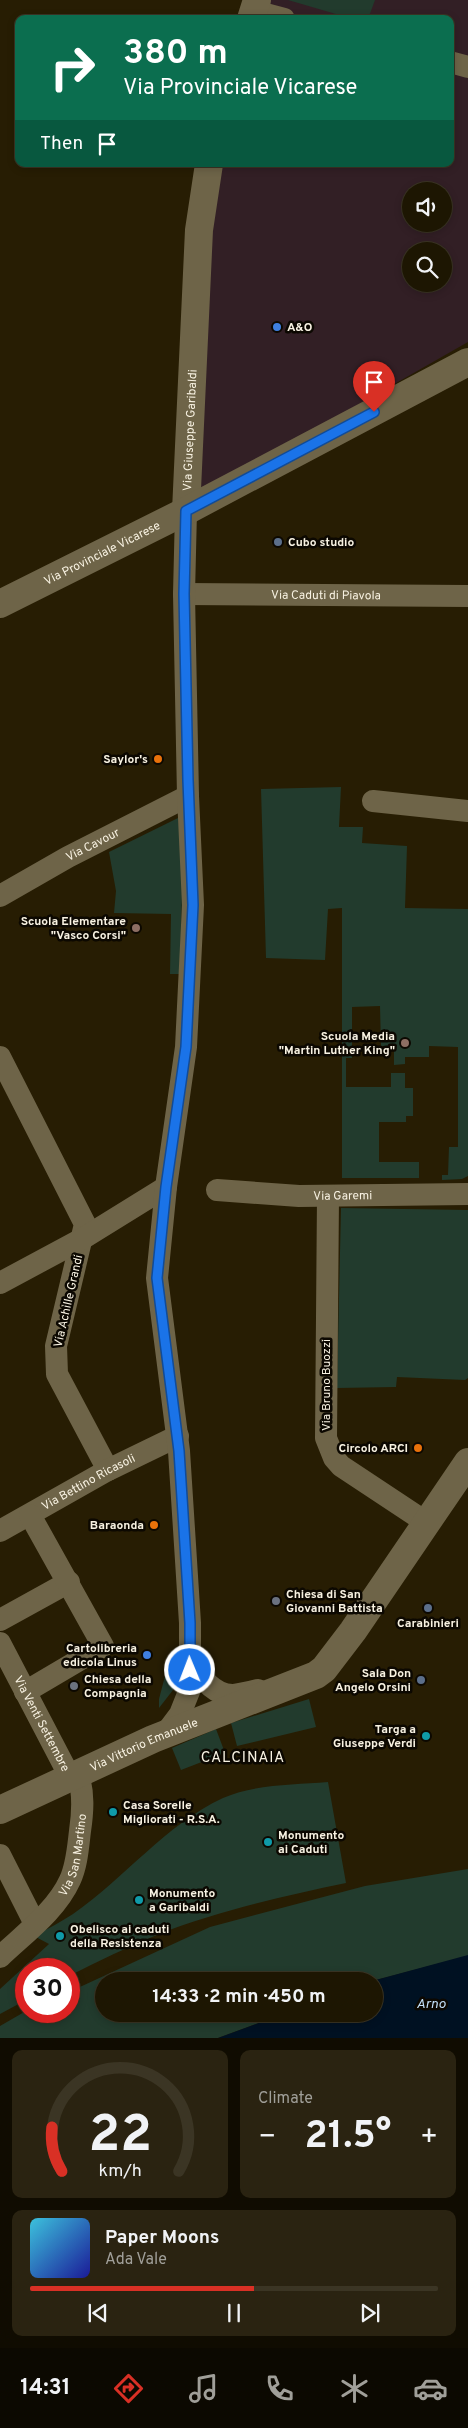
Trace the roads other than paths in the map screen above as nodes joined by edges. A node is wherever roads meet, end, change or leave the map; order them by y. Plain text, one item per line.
1 (254, 10) edge
2 (271, 15) edge
3 (454, 63) edge
4 (468, 67) edge
5 (209, 167) edge
6 (468, 362) edge
7 (186, 511) junction
8 (184, 594) junction
9 (468, 596) edge
10 (0, 604) edge
11 (188, 796) junction
12 (373, 801) dead end
13 (468, 811) edge
14 (0, 896) edge
15 (0, 1057) edge
16 (166, 1187) junction
17 (217, 1190) dead end
18 (468, 1194) edge
19 (328, 1196) junction
20 (82, 1239) junction
21 (0, 1283) edge
22 (178, 1436) junction
23 (468, 1462) edge
24 (108, 1470) junction
25 (30, 1515) junction
26 (427, 1523) junction
27 (0, 1531) edge
28 (69, 1582) junction
29 (0, 1620) edge
30 (0, 1643) edge
31 (189, 1654) junction
32 (290, 1685) junction
33 (25, 1692) junction
34 (165, 1734) junction
35 (74, 1775) junction
36 (0, 1810) edge
37 (0, 1855) edge
38 (35, 1924) junction
39 (0, 1957) edge

1 - 2 street
3 - 4 street
5 - 7 street, Via Giuseppe Garibaldi
6 - 7 street, Via Provinciale Vicarese
7 - 8 street, Via Giuseppe Garibaldi
7 - 10 street, Via Provinciale Vicarese
8 - 9 street, Via Caduti di Piavola
8 - 11 street, Via Giuseppe Garibaldi
11 - 14 street, Via Cavour
11 - 16 street, Via Giuseppe Garibaldi
12 - 13 street
15 - 20 street, Via Achille Grandi
16 - 20 street, Via Achille Grandi
16 - 22 street, Via Giuseppe Garibaldi
17 - 19 street, Via Garemi
18 - 19 street, Via Garemi
19 - 26 street, Via Bruno Buozzi
20 - 21 street
20 - 24 street, Via Achille Grandi
22 - 24 street, Via Bettino Ricasoli
22 - 31 street, Via Giuseppe Garibaldi
23 - 26 street, Via Vittorio Emanuele
24 - 25 street, Via Bettino Ricasoli
25 - 27 street, Via Bettino Ricasoli
25 - 28 street
26 - 32 street, Via Vittorio Emanuele
28 - 29 street
28 - 33 street
30 - 33 street, Via Venti Settembre
31 - 32 street
31 - 34 street, Via Giuseppe Garibaldi
32 - 34 street, Via Vittorio Emanuele
33 - 35 street, Via Venti Settembre
34 - 35 street, Via Vittorio Emanuele
35 - 36 street, Via Vittorio Emanuele
35 - 38 street, Via San Martino
37 - 38 street
38 - 39 street, Via San Martino

